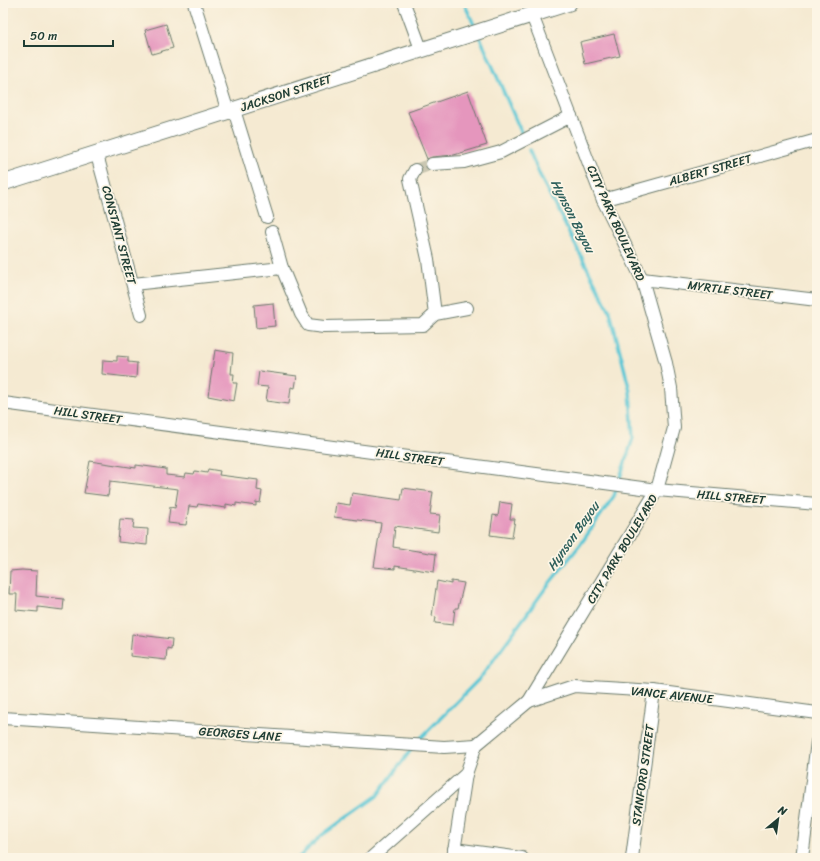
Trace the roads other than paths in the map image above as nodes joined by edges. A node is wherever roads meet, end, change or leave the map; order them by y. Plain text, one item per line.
1 (194, 3) edge
2 (404, 3) edge
3 (569, 3) edge
4 (532, 14) junction
5 (421, 49) junction
6 (231, 111) junction
7 (571, 116) junction
8 (817, 140) edge
9 (97, 155) junction
10 (432, 164) tunnel mouth
11 (415, 170) dead end
12 (3, 183) edge
13 (603, 200) junction
14 (267, 217) dead end
15 (272, 232) dead end
16 (282, 268) junction
17 (642, 279) junction
18 (132, 284) junction
19 (817, 300) edge
20 (467, 308) dead end
21 (435, 314) junction
22 (141, 315) dead end
23 (3, 403) edge
24 (657, 490) junction
25 (817, 504) edge
26 (654, 691) junction
27 (529, 701) junction
28 (817, 713) edge
29 (3, 718) edge
30 (817, 742) edge
31 (476, 745) junction
32 (466, 774) junction
33 (453, 853) edge
34 (371, 858) edge
35 (522, 858) edge
36 (632, 858) edge
37 (802, 858) edge

1 - 6 street
2 - 5 street
3 - 4 main road, JACKSON STREET
4 - 5 main road, JACKSON STREET
4 - 7 street, CITY PARK BOULEVARD
5 - 6 main road, JACKSON STREET
6 - 9 main road, JACKSON STREET
6 - 14 street
7 - 10 street
7 - 13 street, CITY PARK BOULEVARD
8 - 13 street, ALBERT STREET
9 - 12 main road, JACKSON STREET
9 - 18 street, CONSTANT STREET
11 - 21 street
13 - 17 street, CITY PARK BOULEVARD
15 - 16 street
16 - 18 street
16 - 21 street
17 - 19 street, MYRTLE STREET
17 - 24 street, CITY PARK BOULEVARD
18 - 22 street, CONSTANT STREET
20 - 21 street
23 - 24 street, HILL STREET
24 - 25 street, HILL STREET
24 - 27 street, CITY PARK BOULEVARD
26 - 27 street, VANCE AVENUE
26 - 28 street, VANCE AVENUE
26 - 36 street, STANFORD STREET
27 - 31 street, CITY PARK BOULEVARD
29 - 31 street, GEORGES LANE
30 - 37 street
31 - 32 street
32 - 33 street
32 - 34 street
33 - 35 street

